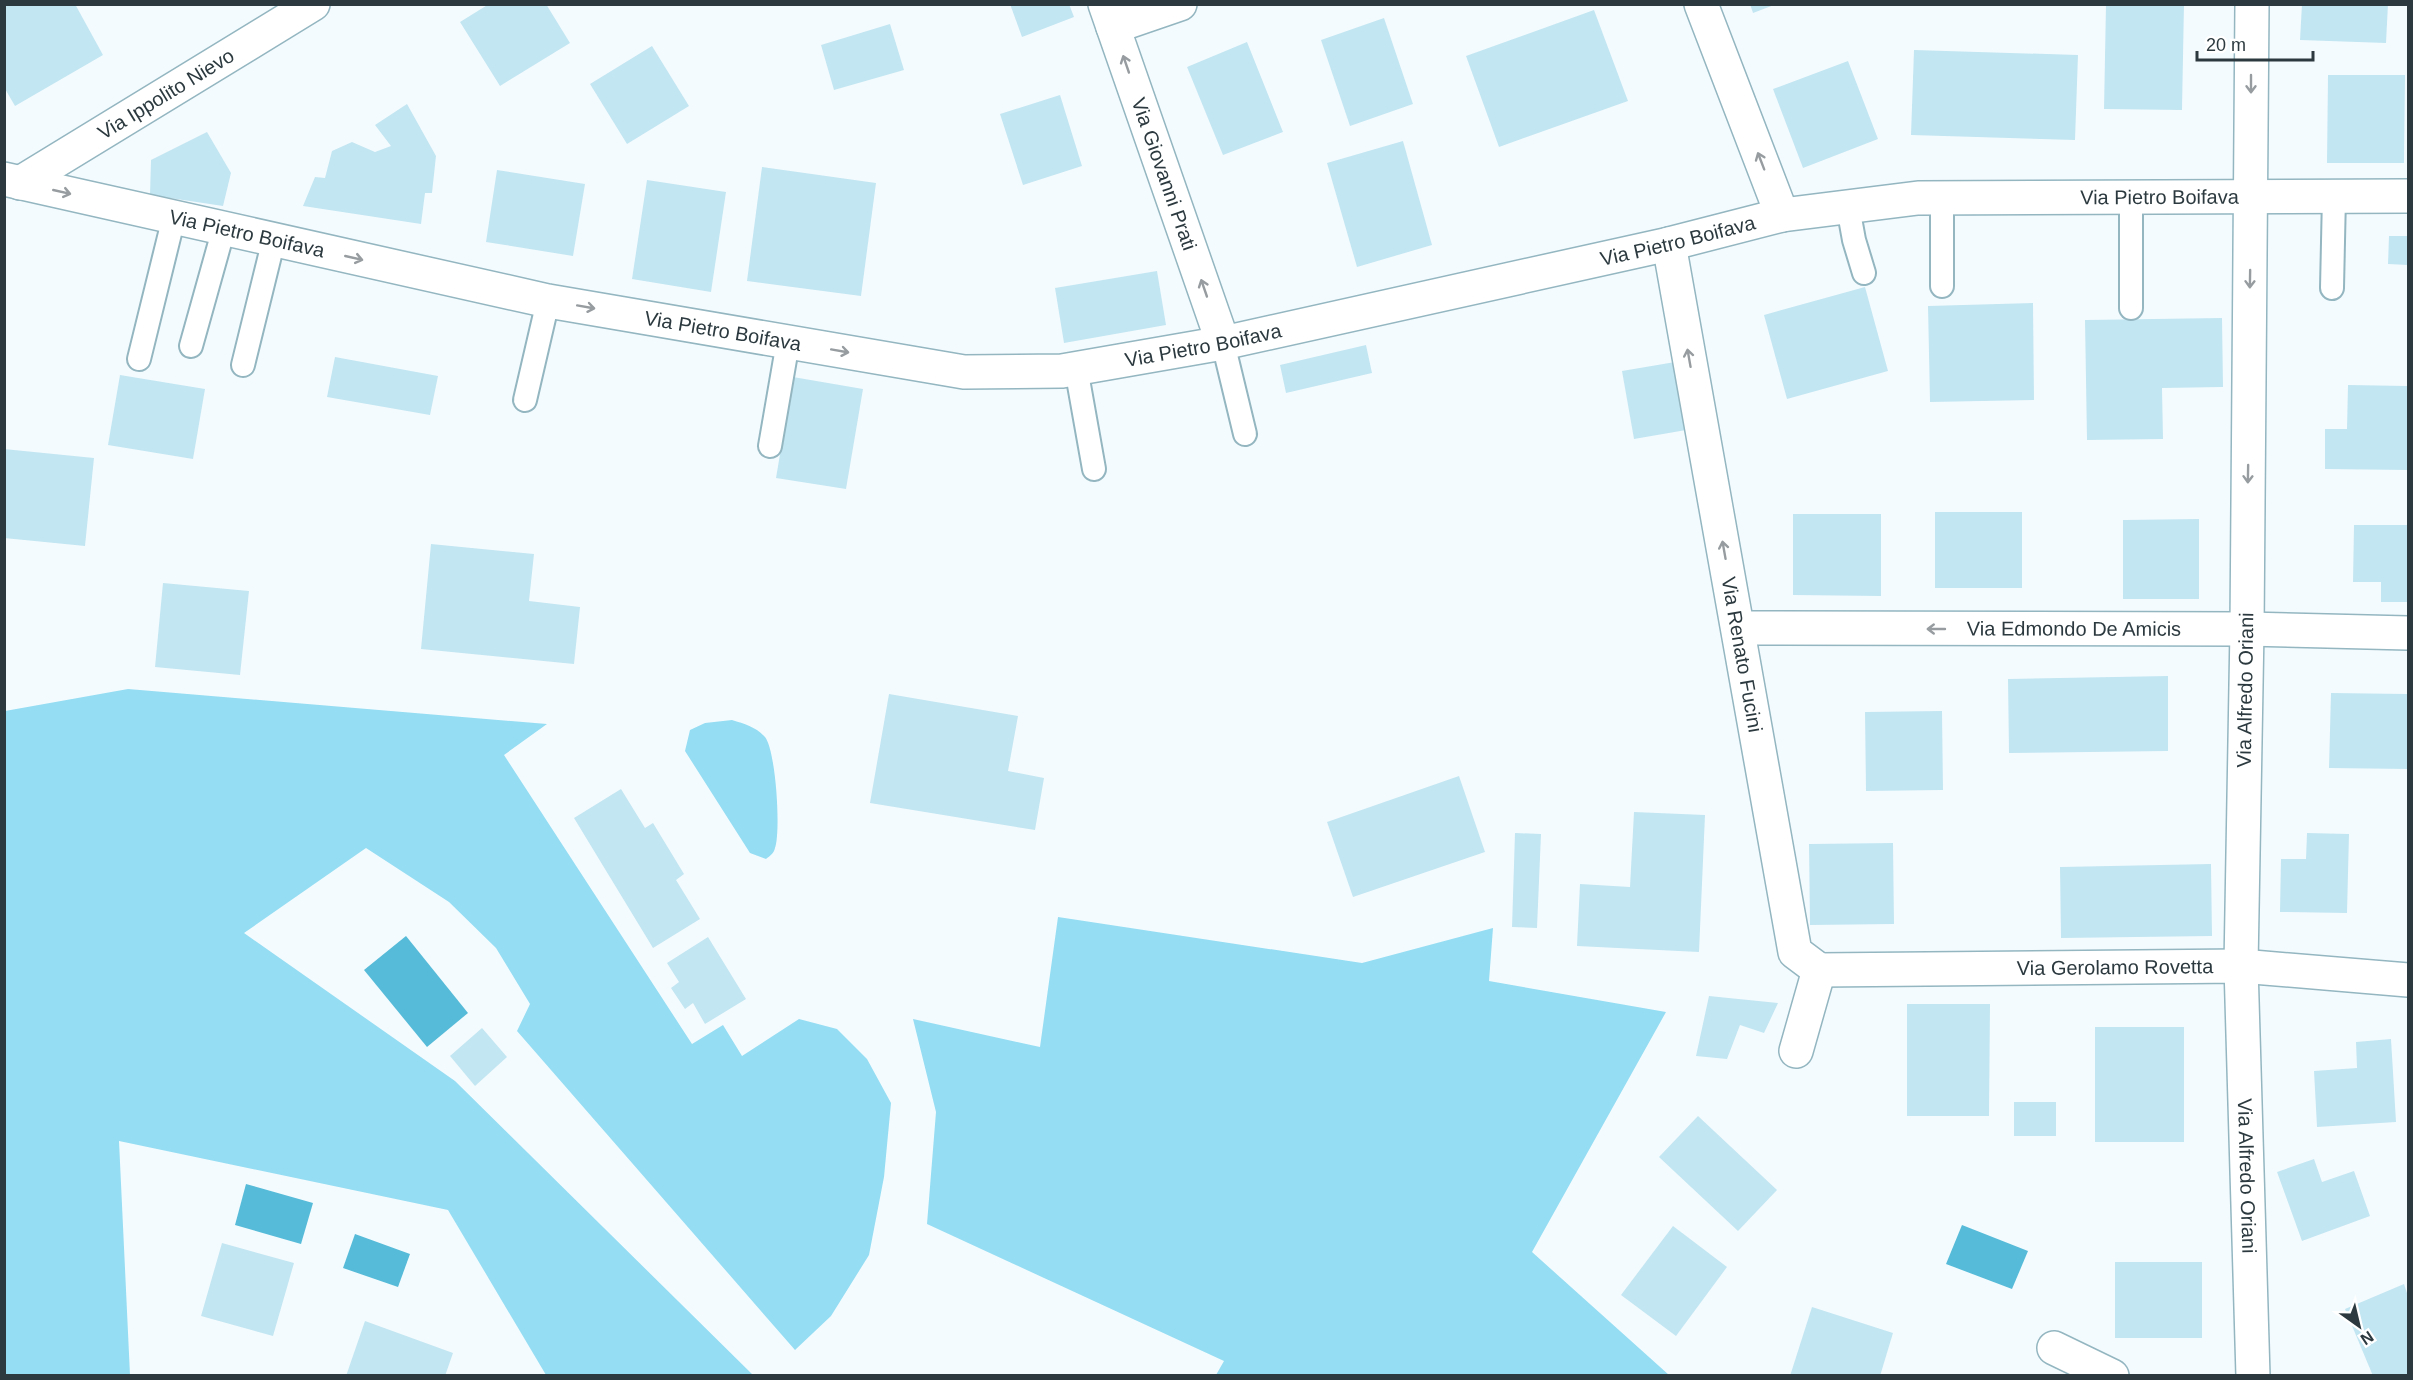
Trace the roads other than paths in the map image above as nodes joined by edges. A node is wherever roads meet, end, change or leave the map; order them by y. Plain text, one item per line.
1 (312, 4) edge
2 (1180, 4) edge
3 (1701, 4) edge
4 (2252, 4) edge
5 (1109, 16) edge
6 (12, 181) edge
7 (2131, 196) junction
8 (2334, 196) junction
9 (2409, 196) edge
10 (2250, 197) junction
11 (1942, 198) junction
12 (1848, 207) junction
13 (1782, 215) junction
14 (174, 217) junction
15 (224, 228) junction
16 (274, 239) junction
17 (1669, 244) junction
18 (1864, 273) dead end
19 (1942, 286) dead end
20 (2332, 288) dead end
21 (548, 301) junction
22 (2131, 308) dead end
23 (788, 342) junction
24 (1223, 343) junction
25 (191, 346) dead end
26 (139, 358) dead end
27 (243, 365) dead end
28 (1076, 368) junction
29 (525, 400) dead end
30 (1245, 434) dead end
31 (770, 447) dead end
32 (1094, 469) dead end
33 (1738, 628) junction
34 (2247, 629) junction
35 (2409, 633) edge
36 (2241, 966) junction
37 (1819, 970) junction
38 (2409, 980) edge
39 (1796, 1051) dead end
40 (2054, 1347) dead end
41 (2112, 1376) edge
42 (2253, 1376) edge

1 - 6 street, Via Ippolito Nievo
2 - 5 street
13 -> 3 street
4 -> 10 street, Via Alfredo Oriani
24 -> 5 street, Via Giovanni Prati
6 -> 14 street, Via Pietro Boifava
7 - 10 street, Via Pietro Boifava
7 - 11 street, Via Pietro Boifava
7 - 22 lane
8 - 9 street, Via Pietro Boifava
8 - 10 street, Via Pietro Boifava
8 - 20 lane
10 -> 34 street, Via Alfredo Oriani
11 - 12 street, Via Pietro Boifava
11 - 19 lane
12 - 13 street, Via Pietro Boifava
12 - 18 lane
13 - 17 street, Via Pietro Boifava
14 - 15 street, Via Pietro Boifava
14 - 26 lane
15 - 16 street, Via Pietro Boifava
15 - 25 lane
16 -> 21 street, Via Pietro Boifava
16 - 27 lane
17 - 24 street, Via Pietro Boifava
33 -> 17 street, Via Renato Fucini
21 -> 23 street, Via Pietro Boifava
21 - 29 lane
23 -> 28 street, Via Pietro Boifava
23 - 31 lane
24 - 28 street, Via Pietro Boifava
24 - 30 lane
28 - 32 lane
34 -> 33 street, Via Edmondo De Amicis
33 - 37 street, Via Renato Fucini
34 - 35 street, Via Edmondo De Amicis
34 - 36 street, Via Alfredo Oriani
36 - 37 street, Via Gerolamo Rovetta
36 - 38 street, Via Gerolamo Rovetta
36 - 42 street, Via Alfredo Oriani
37 - 39 street
40 - 41 street

